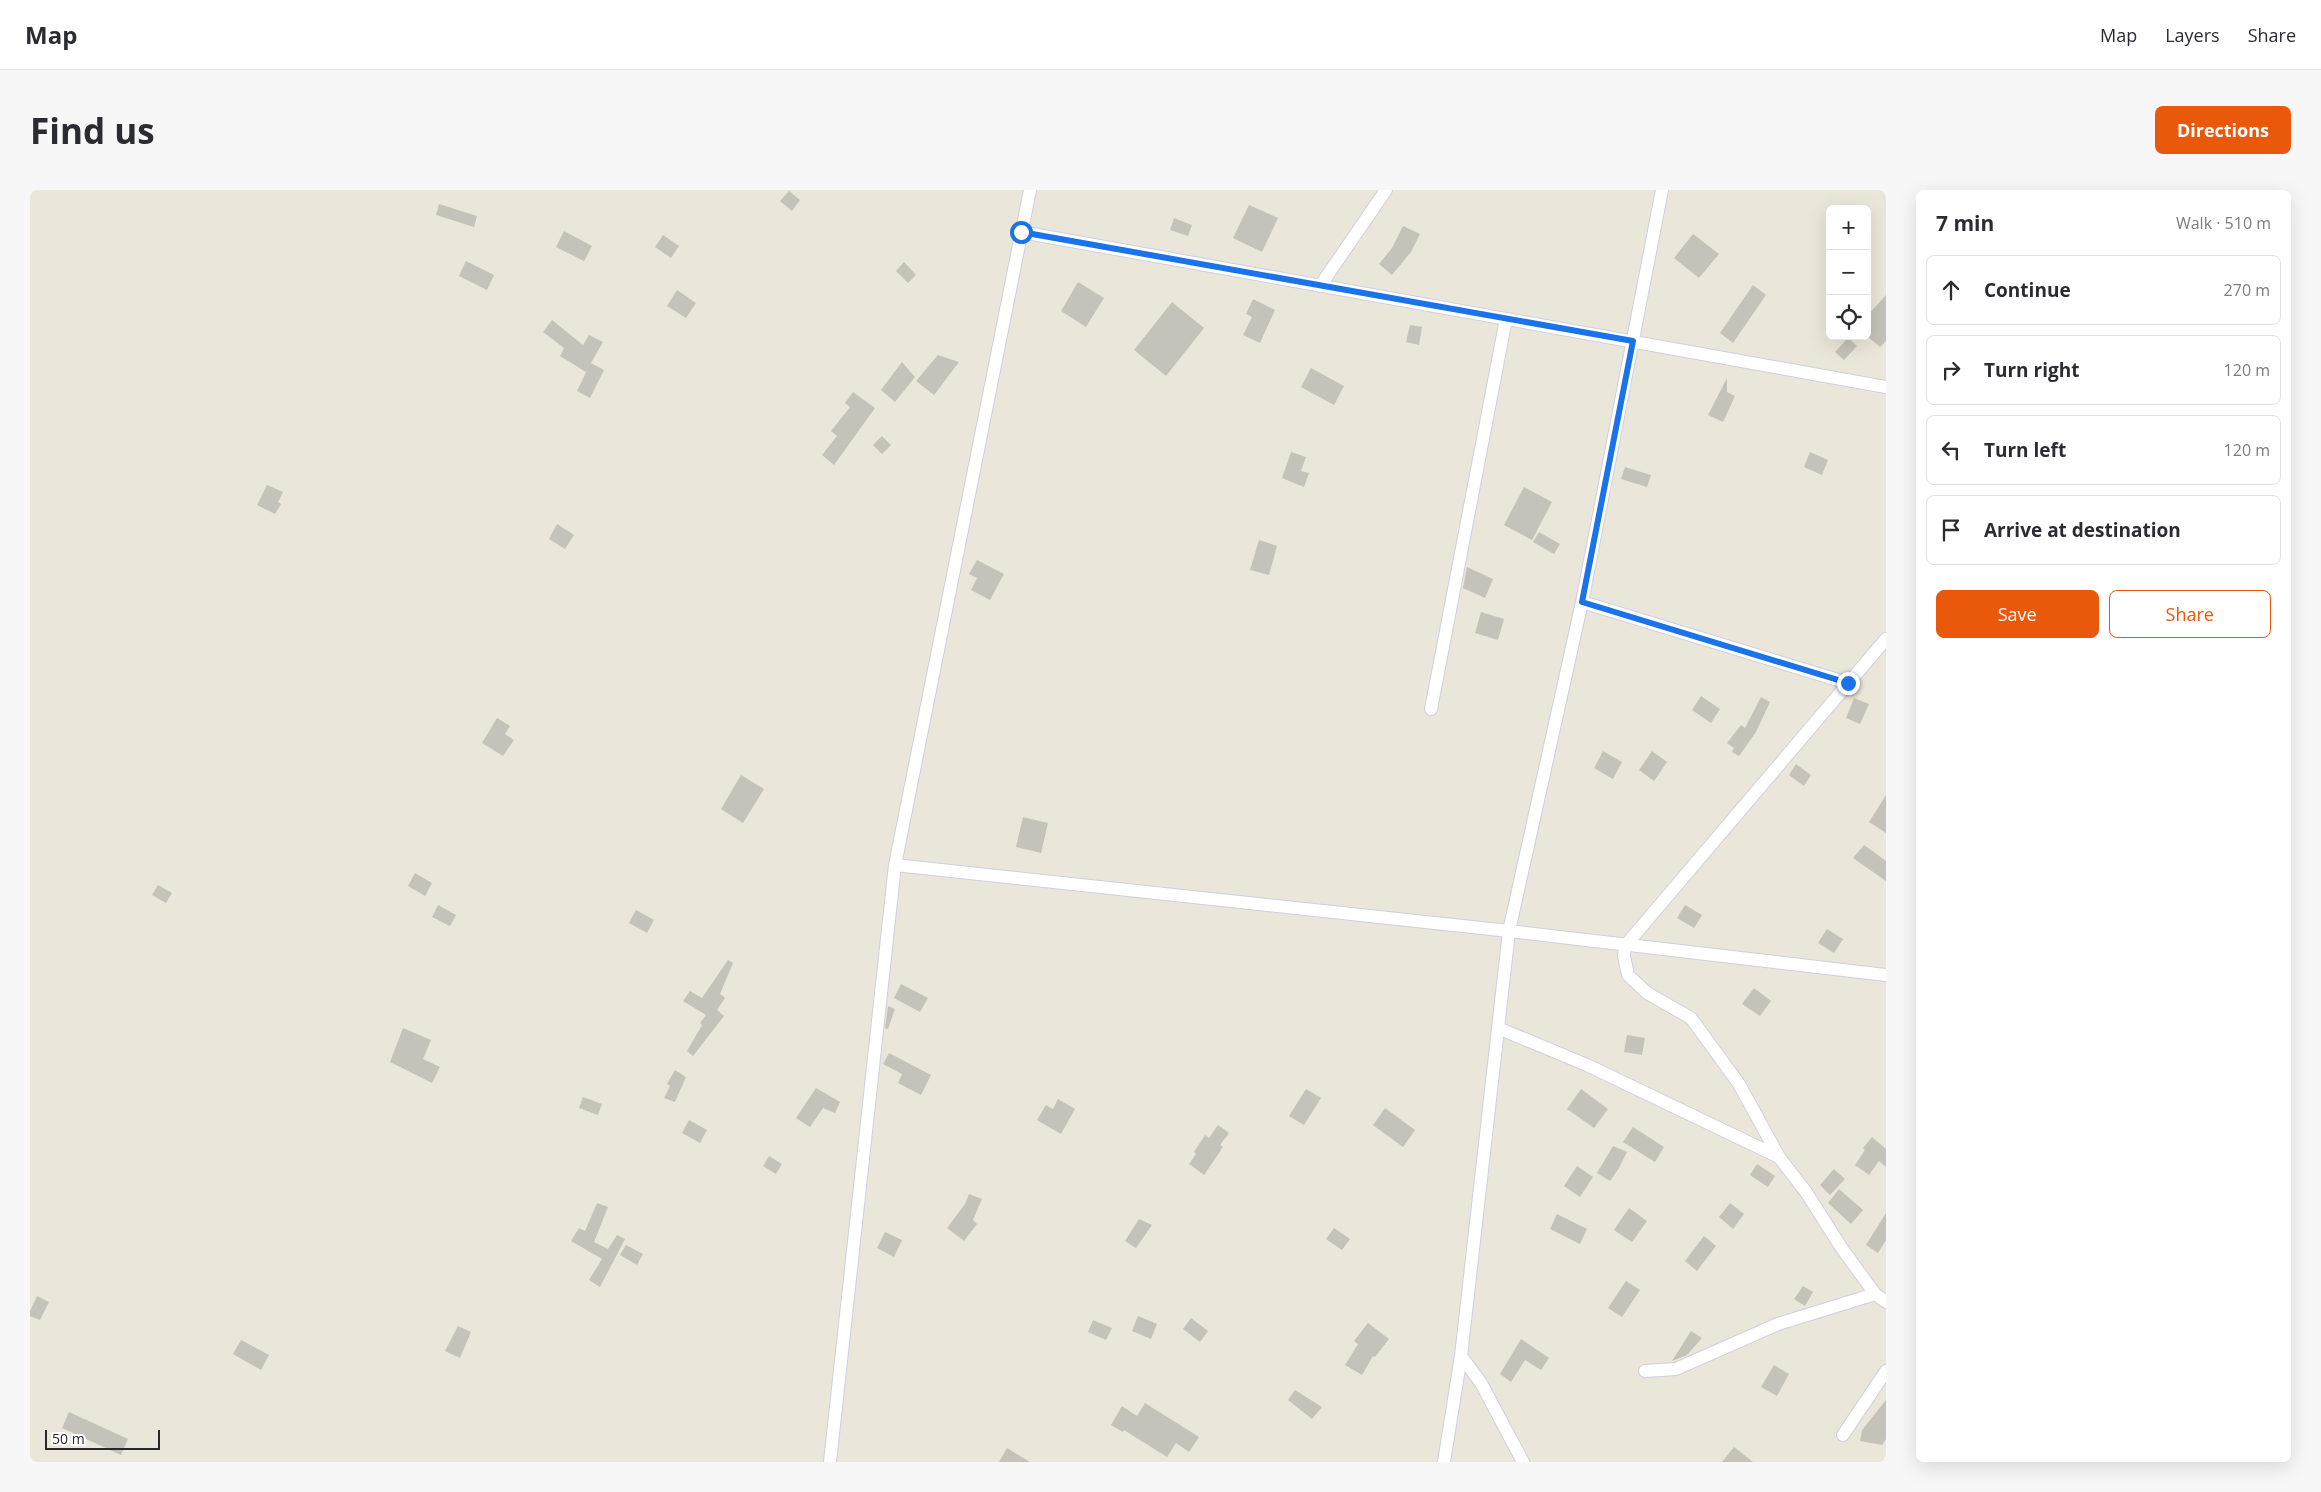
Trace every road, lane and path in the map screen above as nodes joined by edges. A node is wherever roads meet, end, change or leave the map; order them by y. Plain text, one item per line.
1 (1030, 190) edge
2 (1386, 190) edge
3 (1662, 190) edge
4 (1021, 232) junction
5 (1320, 286) junction
6 (1506, 319) junction
7 (1633, 341) junction
8 (1886, 387) edge
9 (1582, 602) junction
10 (1886, 639) edge
11 (1848, 683) junction
12 (1431, 709) dead end
13 (895, 865) junction
14 (1509, 931) junction
15 (1625, 946) junction
16 (1886, 975) edge
17 (1498, 1028) junction
18 (1779, 1157) junction
19 (1875, 1294) junction
20 (1886, 1302) edge
21 (1460, 1356) junction
22 (1645, 1371) dead end
23 (1886, 1371) edge
24 (1843, 1435) dead end
25 (830, 1462) edge
26 (1444, 1462) edge
27 (1524, 1462) edge

1 - 4 street
2 - 5 street
3 - 7 street
4 - 5 street
4 - 13 street
5 - 6 street
6 - 7 street
6 - 12 street
7 - 8 street
7 - 9 street
9 - 11 street
9 - 14 street
10 - 11 street
11 - 15 street
13 - 14 street
13 - 25 street
14 - 15 street
14 - 17 street
15 - 16 street
15 - 18 street
17 - 18 street
17 - 21 street
18 - 19 street
19 - 20 street
19 - 22 street
21 - 26 street
21 - 27 street
23 - 24 street

